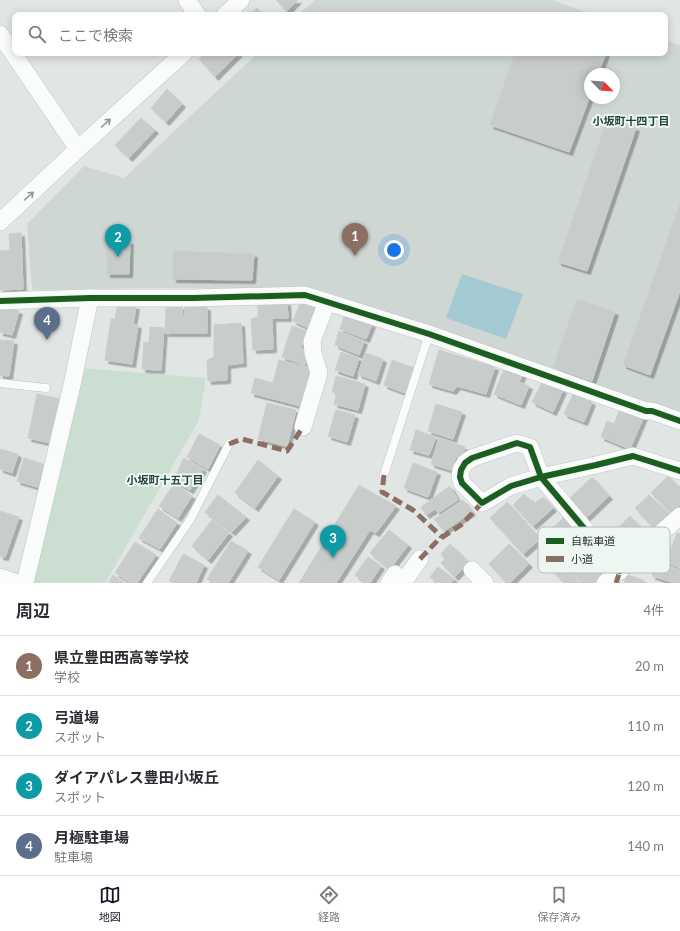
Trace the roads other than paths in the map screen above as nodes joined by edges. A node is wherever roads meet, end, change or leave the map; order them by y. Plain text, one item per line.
1 (187, 0) edge
2 (241, 0) edge
3 (195, 12) edge
4 (228, 12) edge
5 (0, 34) edge
6 (12, 52) edge
7 (15, 56) edge
8 (181, 56) edge
9 (78, 149) junction
10 (2, 216) edge
11 (90, 298) junction
12 (0, 301) edge
13 (327, 302) junction
14 (429, 334) junction
15 (0, 383) edge
16 (46, 388) dead end
17 (680, 421) edge
18 (303, 427) dead end
19 (229, 444) dead end
20 (680, 471) edge
21 (384, 474) dead end
22 (541, 477) junction
23 (680, 516) edge
24 (583, 527) edge
25 (668, 527) edge
26 (420, 559) dead end
27 (472, 570) dead end
28 (618, 573) edge
29 (0, 577) edge
30 (17, 583) edge
31 (25, 583) edge
32 (147, 583) edge
33 (389, 583) edge
34 (485, 583) edge
35 (605, 583) edge

1 - 3 street
2 - 4 street
5 - 6 street
7 - 9 street
9 -> 8 street
10 -> 9 street
11 - 12 street
11 - 13 street
11 - 31 street
13 - 14 street
13 - 18 street
14 - 17 street
14 - 21 lane
15 - 16 lane
19 - 32 lane
20 - 22 street
22 - 22 street
22 - 24 street
23 - 25 street
26 - 33 street
27 - 34 street
28 - 35 street
29 - 30 street

